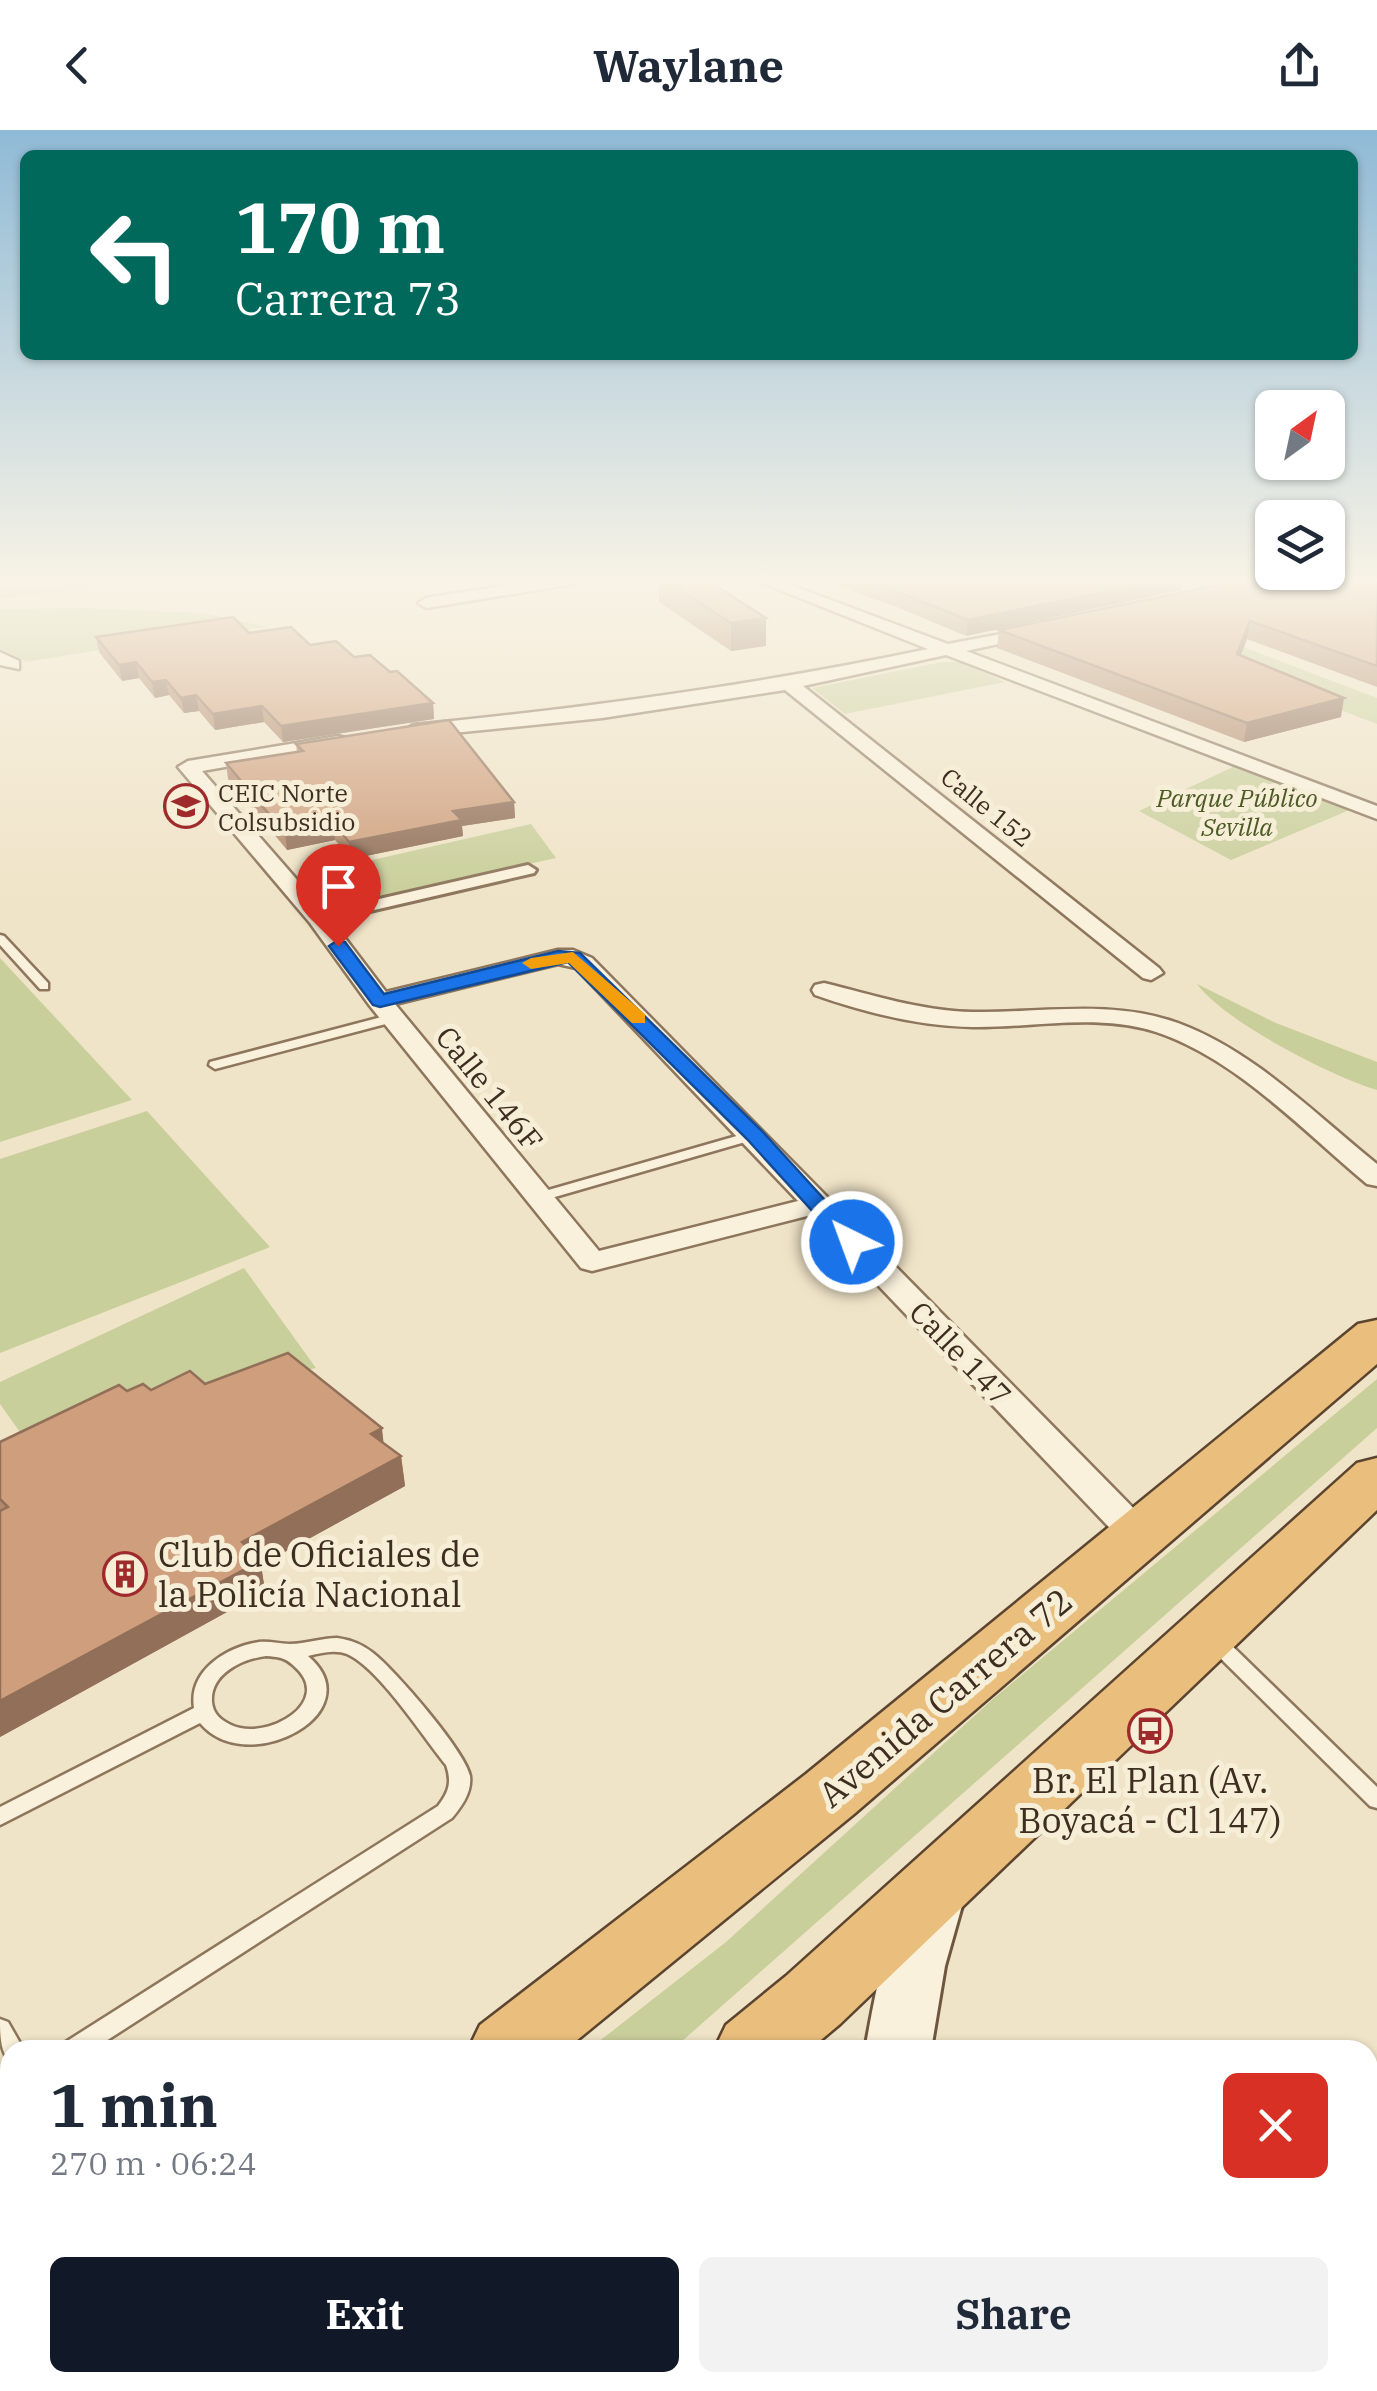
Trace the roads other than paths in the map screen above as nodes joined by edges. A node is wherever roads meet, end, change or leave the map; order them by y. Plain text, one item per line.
1 (789, 684) joint
2 (1037, 684) edge
3 (393, 734) edge
4 (354, 740) edge
5 (1377, 813) edge
6 (528, 870) dead end
7 (318, 918) junction
8 (0, 938) edge
9 (1151, 973) dead end
10 (44, 986) dead end
11 (824, 990) dead end
12 (386, 1010) junction
13 (216, 1065) dead end
14 (754, 1135) junction
15 (1377, 1178) edge
16 (536, 1198) junction
17 (818, 1204) junction
18 (1377, 1336) edge
19 (1377, 1478) edge
20 (1139, 1536) junction
21 (1206, 1632) junction
22 (290, 1651) junction
23 (202, 1712) junction
24 (1377, 1800) edge
25 (0, 1816) edge
26 (938, 1883) junction
27 (88, 2040) edge
28 (520, 2040) edge
29 (764, 2040) edge
30 (900, 2040) edge

1 - 3 street
1 - 9 street, Calle 152
2 - 5 street
4 - 7 street, Calle 146F
6 - 7 street
7 - 12 street, Calle 146F
8 - 10 lane
11 - 15 street
12 - 13 lane
12 - 14 street, Calle 147
12 - 16 street, Calle 146F
14 - 16 lane
14 - 17 street, Calle 147
16 - 17 street, Calle 146F
17 - 20 street, Calle 147
18 - 20 highway, Avenida Carrera 72
19 - 21 highway
20 - 28 highway, Avenida Carrera 72
21 - 24 lane
21 - 26 highway
22 - 23 lane
22 - 23 lane
22 - 27 lane
23 - 25 lane
26 - 29 highway
26 - 30 main road

